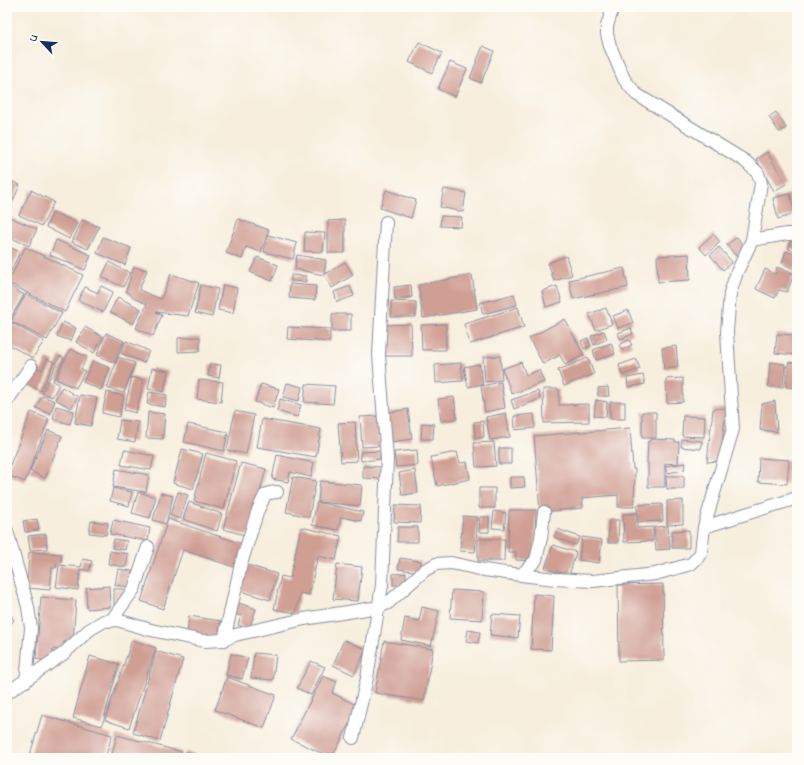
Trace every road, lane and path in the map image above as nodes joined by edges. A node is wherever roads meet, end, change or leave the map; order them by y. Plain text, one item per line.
1 (613, 7) edge
2 (386, 222) dead end
3 (797, 234) edge
4 (752, 240) junction
5 (31, 366) dead end
6 (7, 401) edge
7 (277, 492) dead end
8 (797, 498) edge
9 (544, 512) dead end
10 (704, 527) junction
11 (7, 531) edge
12 (148, 547) dead end
13 (520, 575) junction
14 (379, 607) junction
15 (111, 621) junction
16 (224, 640) junction
17 (26, 681) junction
18 (7, 694) edge
19 (353, 738) dead end

1 - 4 street
2 - 14 street
3 - 4 street
4 - 10 street
5 - 6 street
7 - 16 street
8 - 10 street
9 - 13 street
10 - 13 street
11 - 17 street
12 - 15 street
13 - 14 street
14 - 16 street
14 - 19 street
15 - 16 street
15 - 17 street
17 - 18 street

